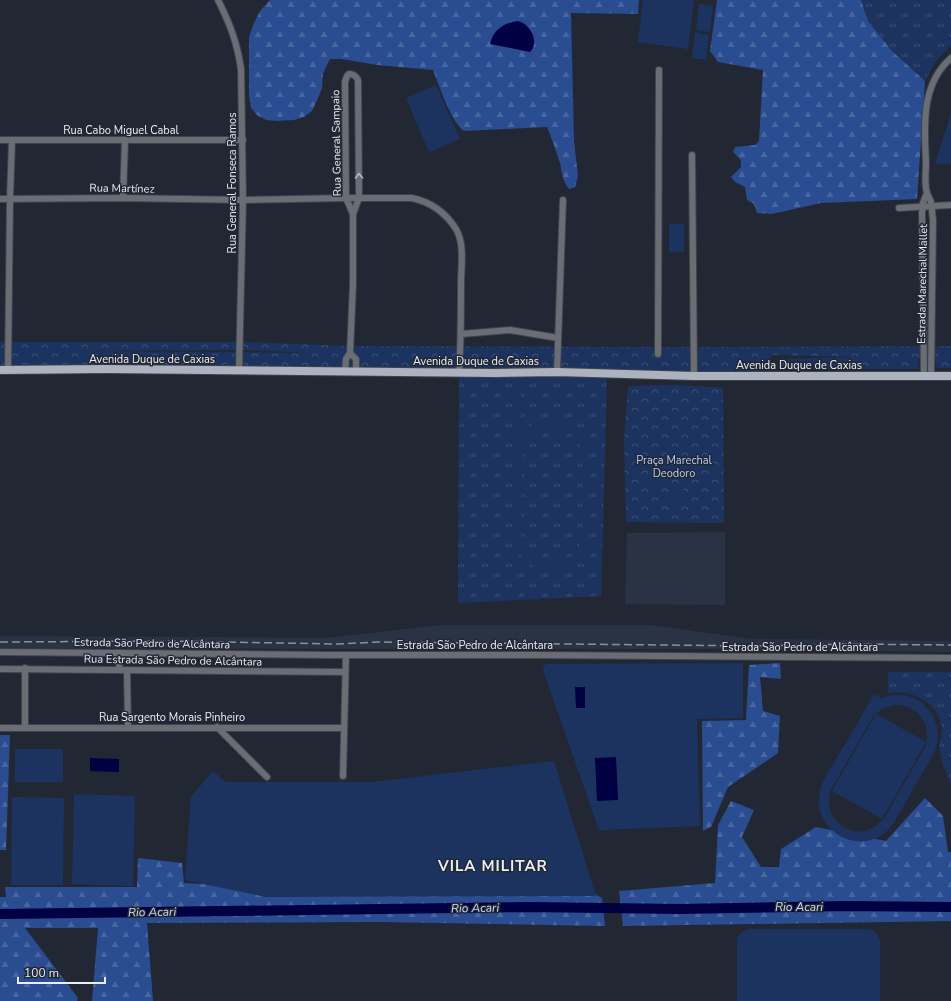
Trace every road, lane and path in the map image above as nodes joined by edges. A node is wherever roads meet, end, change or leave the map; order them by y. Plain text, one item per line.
1 (218, 0) edge
2 (951, 58) edge
3 (660, 70) dead end
4 (346, 137) junction
5 (358, 138) junction
6 (0, 140) edge
7 (12, 140) junction
8 (125, 140) junction
9 (243, 140) junction
10 (692, 155) dead end
11 (927, 193) junction
12 (123, 198) junction
13 (346, 198) junction
14 (359, 198) junction
15 (0, 199) edge
16 (10, 199) junction
17 (243, 200) junction
18 (563, 200) dead end
19 (951, 205) edge
20 (922, 206) junction
21 (931, 206) junction
22 (900, 208) dead end
23 (353, 214) junction
24 (923, 279) junction
25 (932, 279) junction
26 (461, 334) junction
27 (558, 338) junction
28 (350, 353) junction
29 (658, 354) dead end
30 (4, 370) edge
31 (239, 370) junction
32 (345, 371) junction
33 (356, 371) junction
34 (459, 372) junction
35 (558, 372) junction
36 (694, 376) junction
37 (928, 376) junction
38 (951, 376) edge
39 (0, 652) edge
40 (120, 653) junction
41 (346, 655) junction
42 (951, 658) edge
43 (25, 668) junction
44 (0, 669) edge
45 (119, 670) junction
46 (127, 670) junction
47 (345, 672) junction
48 (25, 727) junction
49 (128, 727) junction
50 (217, 727) junction
51 (0, 728) edge
52 (344, 728) junction
53 (343, 776) dead end
54 (267, 777) dead end

1 - 9 street, Rua General Fonseca Ramos
2 - 11 street, Estrada Marechal Mallet
3 - 29 street
4 - 5 street
4 - 5 street, Rua General Sampaio
4 - 13 street, Rua General Sampaio
14 -> 5 street, Rua General Sampaio
6 - 7 street, Rua Cabo Miguel Cabal
7 - 8 street, Rua Cabo Miguel Cabal
7 - 16 street
8 - 9 street, Rua Cabo Miguel Cabal
8 - 12 street
9 - 17 street, Rua General Fonseca Ramos
10 - 36 street
11 - 20 street, Estrada Marechal Mallet
11 - 21 street, Estrada Marechal Mallet
12 - 16 street, Rua Martínez
12 - 17 street, Rua Martínez
13 - 14 street, Rua Martínez
13 - 17 street, Rua Martínez
13 - 23 street, Rua General Sampaio
14 - 23 street, Rua General Sampaio
14 - 26 street, Rua Martínez
15 - 16 street, Rua Martínez
16 - 30 street
17 - 31 street, Rua General Fonseca Ramos
18 - 27 street
19 - 21 street
20 - 21 street
20 - 22 street
20 - 24 street, Estrada Marechal Mallet
21 - 25 street, Estrada Marechal Mallet
23 - 28 street, Rua General Sampaio
24 - 25 street
24 - 37 street, Estrada Marechal Mallet
25 - 37 street, Estrada Marechal Mallet
26 - 27 street
26 - 34 street, Rua Martínez
27 - 35 street
28 - 32 street, Rua General Sampaio
28 - 33 street, Rua General Sampaio
30 - 31 main road, Avenida Duque de Caxias
31 - 32 main road, Avenida Duque de Caxias
32 - 33 main road, Avenida Duque de Caxias
33 - 34 main road, Avenida Duque de Caxias
34 - 35 main road, Avenida Duque de Caxias
35 - 36 main road, Avenida Duque de Caxias
36 - 37 main road, Avenida Duque de Caxias
37 - 38 main road, Avenida Duque de Caxias
39 - 40 street, Estrada São Pedro de Alcântara
40 - 41 street, Estrada São Pedro de Alcântara
40 - 45 street
41 - 42 street, Estrada São Pedro de Alcântara
41 - 47 street
43 - 44 street, Rua Estrada São Pedro de Alcântara
43 - 45 street, Rua Estrada São Pedro de Alcântara
43 - 48 street
45 - 46 street, Rua Estrada São Pedro de Alcântara
46 - 47 street, Rua Estrada São Pedro de Alcântara
46 - 49 street
47 - 52 street
48 - 49 street, Rua Sargento Morais Pinheiro
48 - 51 street, Rua Sargento Morais Pinheiro
49 - 50 street, Rua Sargento Morais Pinheiro
50 - 52 street, Rua Sargento Morais Pinheiro
50 - 54 street
52 - 53 street

